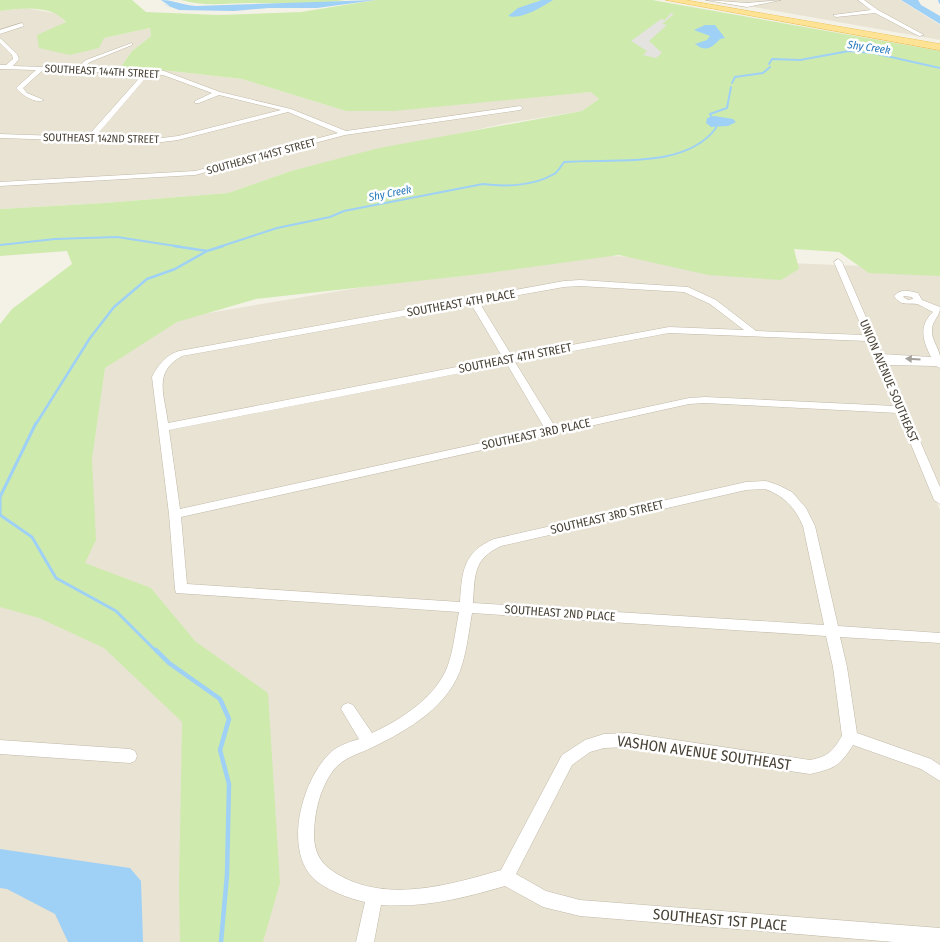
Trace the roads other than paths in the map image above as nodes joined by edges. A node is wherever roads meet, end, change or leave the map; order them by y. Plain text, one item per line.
1 (670, 0) edge
2 (709, 0) edge
3 (778, 0) edge
4 (861, 0) edge
5 (876, 11) junction
6 (836, 15) dead end
7 (22, 25) dead end
8 (0, 32) edge
9 (921, 35) dead end
10 (0, 40) edge
11 (130, 44) dead end
12 (940, 47) edge
13 (0, 67) edge
14 (8, 67) junction
15 (42, 68) junction
16 (78, 69) junction
17 (148, 72) junction
18 (218, 92) junction
19 (42, 100) dead end
20 (196, 102) dead end
21 (520, 108) dead end
22 (289, 110) junction
23 (344, 132) junction
24 (0, 136) edge
25 (90, 138) junction
26 (0, 184) edge
27 (838, 262) dead end
28 (474, 301) junction
29 (918, 301) dead end
30 (939, 310) edge
31 (754, 334) junction
32 (870, 338) junction
33 (510, 358) junction
34 (879, 359) junction
35 (939, 363) edge
36 (901, 410) junction
37 (164, 428) junction
38 (552, 431) junction
39 (940, 500) edge
40 (175, 514) junction
41 (466, 607) junction
42 (832, 630) junction
43 (940, 638) edge
44 (348, 709) dead end
45 (850, 737) junction
46 (368, 742) junction
47 (0, 747) edge
48 (130, 756) dead end
49 (940, 774) edge
50 (506, 877) junction
51 (375, 895) junction
52 (940, 937) edge
53 (365, 942) edge

1 - 12 main road
2 - 3 street
4 - 5 street
5 - 6 street
5 - 9 street
7 - 8 street
10 - 14 street
11 - 16 street
13 - 14 street, SOUTHEAST 144TH STREET
14 - 15 street, SOUTHEAST 144TH STREET
15 - 16 street, SOUTHEAST 144TH STREET
15 - 19 street
16 - 17 street, SOUTHEAST 144TH STREET
17 - 18 street, SOUTHEAST 144TH STREET
17 - 25 street
18 - 20 street
18 - 22 street, SOUTHEAST 144TH STREET
21 - 23 street, SOUTHEAST 141ST STREET
22 - 23 street, SOUTHEAST 144TH STREET
22 - 25 street, SOUTHEAST 142ND STREET
23 - 26 street, SOUTHEAST 141ST STREET
24 - 25 street, SOUTHEAST 142ND STREET
27 - 32 street, UNION AVENUE SOUTHEAST
28 - 31 street, SOUTHEAST 4TH PLACE
28 - 33 street
28 - 37 street, SOUTHEAST 4TH PLACE
29 - 30 street
30 - 35 street
31 - 32 street, SOUTHEAST 4TH STREET
31 - 33 street, SOUTHEAST 4TH STREET
32 - 34 street, UNION AVENUE SOUTHEAST
33 - 37 street, SOUTHEAST 4TH STREET
33 - 38 street
34 - 35 street
34 - 36 street, UNION AVENUE SOUTHEAST
36 - 38 street, SOUTHEAST 3RD PLACE
36 - 39 street, UNION AVENUE SOUTHEAST
37 - 40 street
38 - 40 street, SOUTHEAST 3RD PLACE
40 - 41 street, SOUTHEAST 2ND PLACE
41 - 42 street, SOUTHEAST 2ND PLACE
41 - 42 street, SOUTHEAST 3RD STREET
41 - 46 street, SOUTHEAST 3RD STREET
42 - 43 street, SOUTHEAST 2ND PLACE
42 - 45 street
44 - 46 street
45 - 49 street
45 - 50 street, VASHON AVENUE SOUTHEAST
46 - 51 street, SOUTHEAST 3RD STREET
47 - 48 street
50 - 51 street
50 - 52 street, SOUTHEAST 1ST PLACE
51 - 53 street

